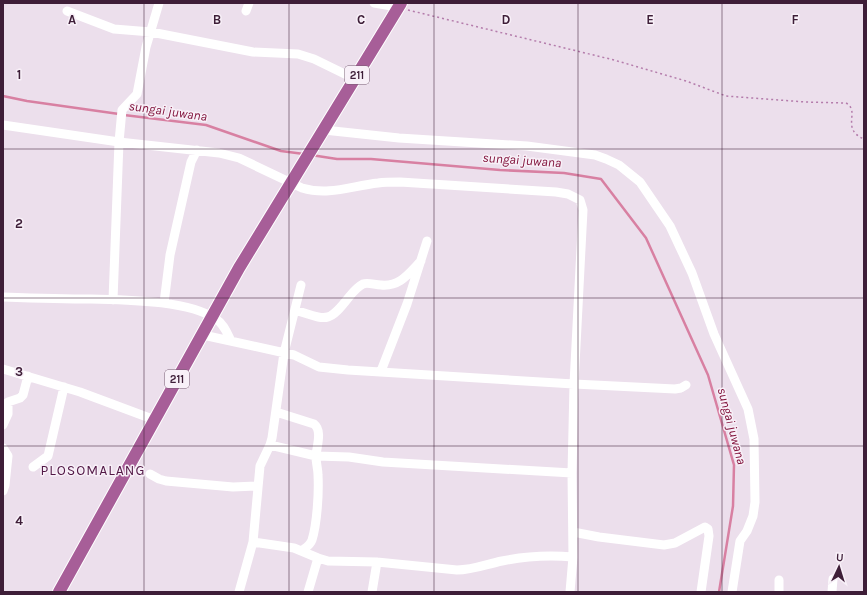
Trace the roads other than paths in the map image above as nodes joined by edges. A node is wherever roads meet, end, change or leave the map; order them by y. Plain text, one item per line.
1 (159, 3) edge
2 (374, 3) edge
3 (399, 5) edge
4 (67, 11) dead end
5 (152, 32) junction
6 (355, 79) junction
7 (3, 125) edge
8 (324, 130) junction
9 (120, 142) junction
10 (197, 150) junction
11 (291, 183) junction
12 (427, 241) dead end
13 (421, 260) junction
14 (301, 285) dead end
15 (3, 297) edge
16 (113, 300) junction
17 (164, 303) junction
18 (295, 310) junction
19 (212, 316) junction
20 (203, 335) junction
21 (231, 341) junction
22 (284, 353) junction
23 (3, 369) edge
24 (381, 372) junction
25 (28, 376) junction
26 (574, 384) junction
27 (686, 385) dead end
28 (64, 387) junction
29 (276, 412) junction
30 (155, 420) junction
31 (3, 425) edge
32 (270, 446) junction
33 (3, 448) edge
34 (316, 456) junction
35 (33, 467) dead end
36 (572, 473) junction
37 (150, 474) dead end
38 (258, 486) junction
39 (3, 490) edge
40 (573, 532) junction
41 (253, 542) junction
42 (301, 551) junction
43 (573, 557) junction
44 (318, 558) junction
45 (377, 562) junction
46 (833, 579) dead end
47 (779, 580) dead end
48 (59, 592) edge
49 (239, 592) edge
50 (308, 592) edge
51 (372, 592) edge
52 (570, 592) edge
53 (700, 592) edge
54 (732, 592) edge
55 (779, 592) edge
56 (832, 592) edge

1 - 5 street
2 - 3 street
3 - 6 main road, 211
4 - 5 street
5 - 6 street
5 - 9 street
6 - 8 main road, 211
7 - 9 street
8 - 11 main road, 211
8 - 54 street
9 - 10 street
9 - 16 street
10 - 11 street
10 - 17 street
11 - 19 main road, 211
11 - 26 street
12 - 13 street
13 - 18 street
13 - 24 street
14 - 18 street
15 - 16 street
16 - 17 street
17 - 19 street
18 - 22 street
19 - 20 main road, 211
19 - 21 street
20 - 21 street
20 - 30 main road, 211
21 - 22 street
22 - 24 street
22 - 29 street
23 - 25 street
24 - 26 street
25 - 28 street
25 - 31 street
26 - 27 street
26 - 36 street
28 - 30 street
28 - 35 street
29 - 32 street
29 - 34 street
30 - 48 main road, 211
32 - 34 street
32 - 38 street
33 - 39 street
34 - 36 street
34 - 42 street
36 - 40 street
37 - 38 street
38 - 41 street
40 - 43 street
40 - 53 street
41 - 42 street
41 - 49 street
42 - 44 street
43 - 45 street
43 - 52 street
44 - 45 street
44 - 50 street
45 - 51 street
46 - 56 street
47 - 55 street

